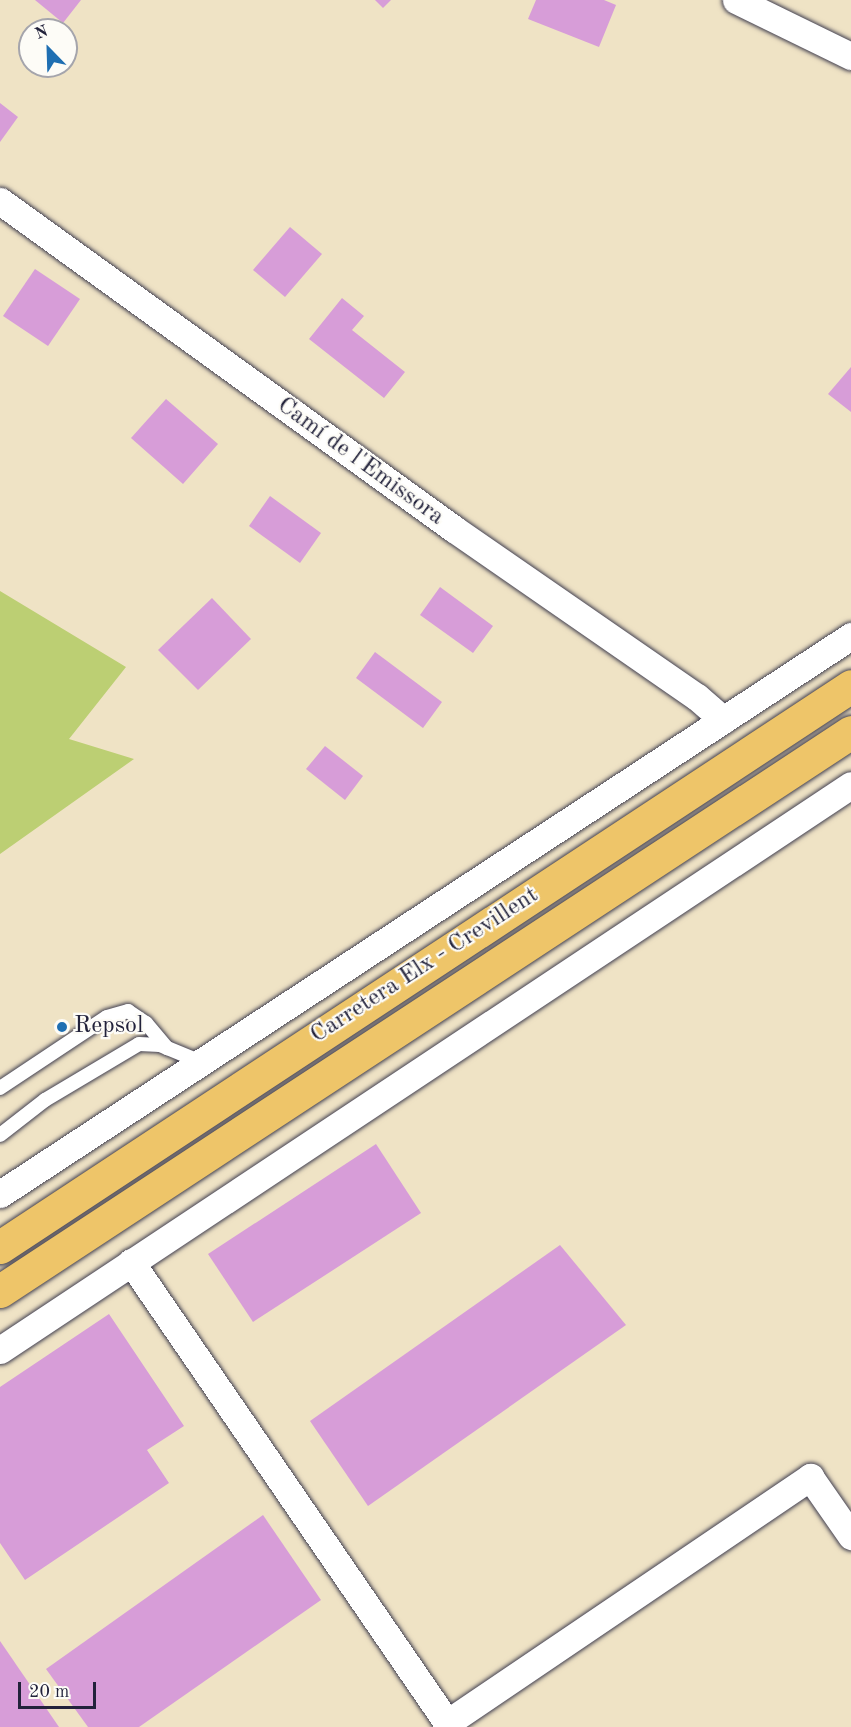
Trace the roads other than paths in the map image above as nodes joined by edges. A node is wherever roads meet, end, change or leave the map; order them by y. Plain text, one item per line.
1 (736, 0) edge
2 (851, 56) edge
3 (0, 201) edge
4 (851, 636) edge
5 (851, 686) edge
6 (723, 720) junction
7 (851, 732) edge
8 (851, 785) edge
9 (167, 1048) junction
10 (201, 1062) junction
11 (0, 1088) edge
12 (0, 1135) edge
13 (0, 1194) edge
14 (0, 1246) edge
15 (131, 1262) junction
16 (0, 1291) edge
17 (0, 1350) edge
18 (851, 1536) edge
19 (448, 1725) edge

1 - 2 street
3 - 6 street, Camí de l'Emissora
4 - 6 street
5 - 14 highway, Carretera Elx - Crevillent
6 - 10 street
7 - 16 highway, Carretera Elx - Crevillent
8 - 15 street
9 - 10 lane
9 - 11 lane
9 - 12 lane
10 - 13 street
15 - 17 street
15 - 19 street
18 - 19 street

